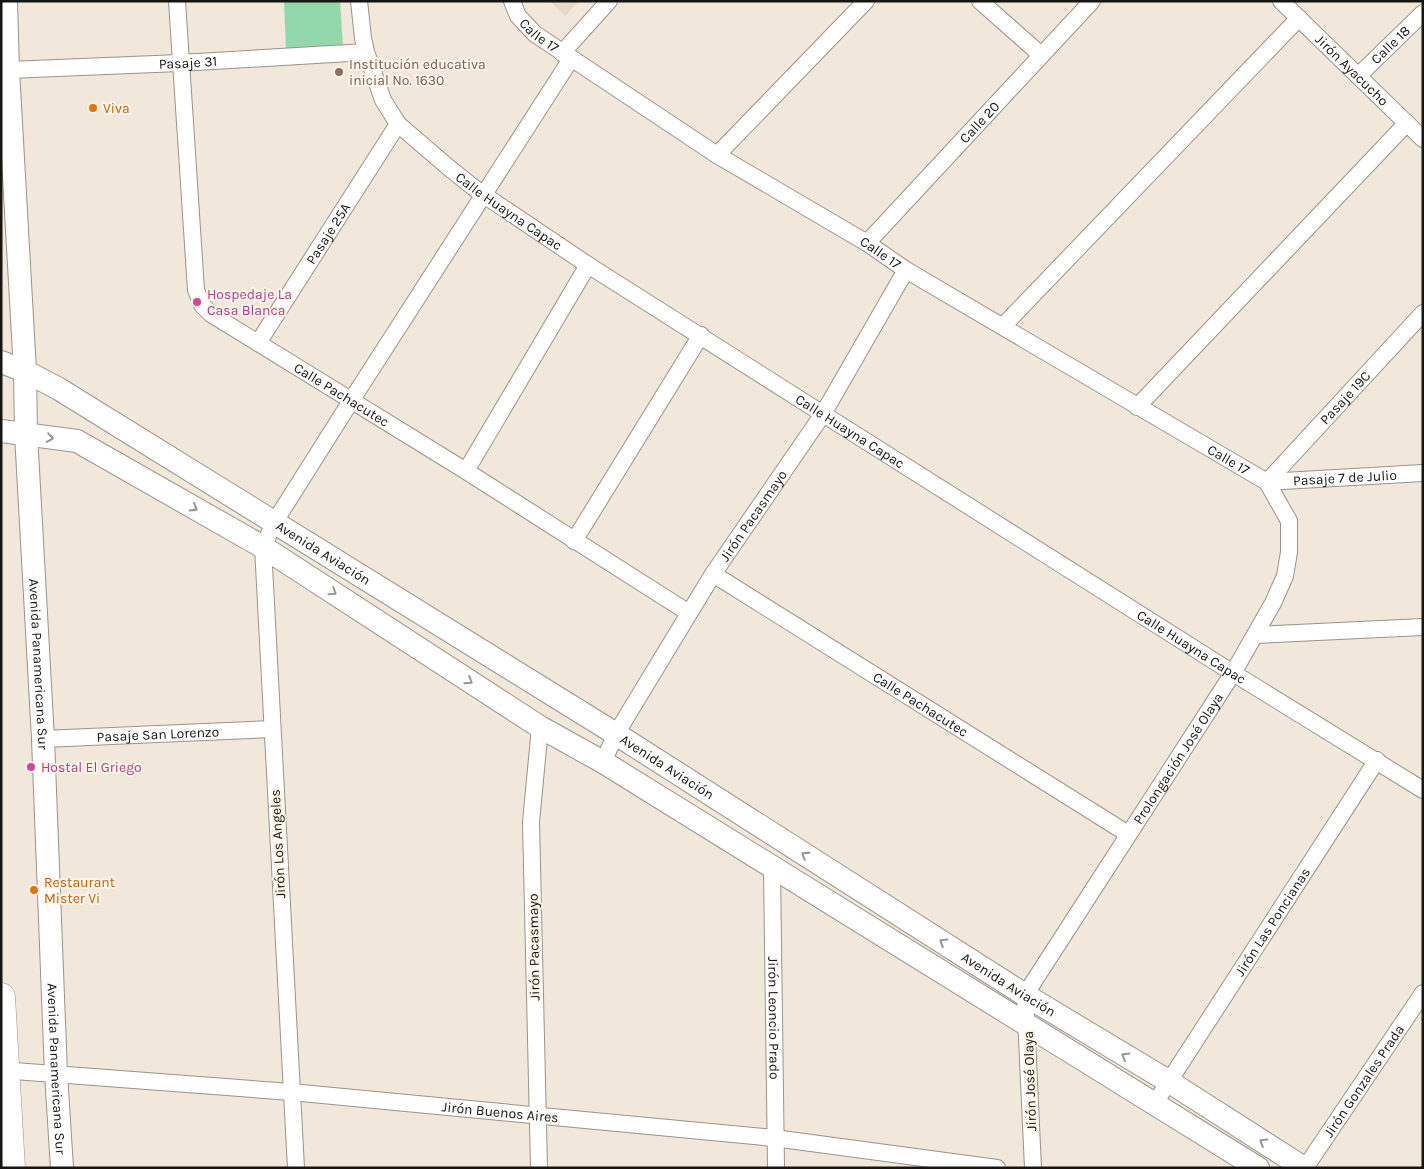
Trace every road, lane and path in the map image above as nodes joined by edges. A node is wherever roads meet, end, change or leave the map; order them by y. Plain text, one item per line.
1 (6, 1) edge
2 (177, 1) edge
3 (359, 1) edge
4 (512, 1) edge
5 (609, 1) edge
6 (866, 1) edge
7 (980, 1) edge
8 (1092, 1) edge
9 (1281, 1) edge
10 (1423, 13) edge
11 (1299, 18) junction
12 (366, 52) junction
13 (1041, 55) junction
14 (566, 56) junction
15 (180, 63) junction
16 (8, 70) junction
17 (1358, 76) junction
18 (1407, 123) junction
19 (398, 124) junction
20 (1423, 139) edge
21 (717, 155) junction
22 (485, 195) junction
23 (867, 243) junction
24 (588, 264) junction
25 (906, 270) junction
26 (1423, 313) edge
27 (1003, 326) junction
28 (701, 336) junction
29 (258, 343) junction
30 (1, 362) edge
31 (26, 371) junction
32 (351, 401) junction
33 (1137, 407) junction
34 (823, 414) junction
35 (1, 431) edge
36 (26, 434) junction
37 (466, 470) junction
38 (1423, 473) edge
39 (1267, 482) junction
40 (274, 523) junction
41 (574, 541) junction
42 (263, 547) junction
43 (713, 574) junction
44 (689, 613) junction
45 (1423, 627) edge
46 (1256, 635) junction
47 (1233, 673) junction
48 (540, 728) junction
49 (272, 729) junction
50 (616, 734) junction
51 (43, 739) junction
52 (1377, 760) junction
53 (603, 762) junction
54 (1423, 790) edge
55 (1128, 834) junction
56 (772, 868) junction
57 (1423, 994) edge
58 (1025, 995) junction
59 (1, 997) edge
60 (1027, 1025) junction
61 (4, 1070) edge
62 (56, 1074) junction
63 (1168, 1081) junction
64 (292, 1092) junction
65 (1155, 1103) junction
66 (538, 1116) junction
67 (774, 1138) junction
68 (11, 1168) edge
69 (62, 1168) edge
70 (296, 1168) edge
71 (539, 1168) edge
72 (776, 1168) edge
73 (997, 1168) edge
74 (1033, 1168) edge
75 (1258, 1168) edge
76 (1305, 1168) edge

1 - 16 street, Avenida Panamericana Sur
2 - 15 street, Calle Pachacutec
3 - 12 street, Calle Huayna Capac
4 - 14 street, Calle 17
5 - 14 street, Jirón Los Angeles
6 - 21 street
7 - 13 street
8 - 13 street, Calle 20
9 - 11 street, Jirón Ayacucho
10 - 17 street, Calle 18
11 - 17 street, Jirón Ayacucho
11 - 27 street
12 - 15 street, Pasaje 31
12 - 19 street, Calle Huayna Capac
13 - 23 street, Calle 20
14 - 21 street, Calle 17
14 - 22 street, Jirón Los Angeles
15 - 16 street, Pasaje 31
15 - 29 street, Calle Pachacutec
16 - 31 street, Avenida Panamericana Sur
17 - 18 street, Jirón Ayacucho
18 - 20 street, Jirón Ayacucho
18 - 33 street
19 - 22 street, Calle Huayna Capac
19 - 29 street, Pasaje 25A
21 - 23 street, Calle 17
22 - 24 street, Calle Huayna Capac
22 - 32 street, Jirón Los Angeles
23 - 25 street, Calle 17
24 - 28 street, Calle Huayna Capac
24 - 37 street
25 - 27 street, Calle 17
25 - 34 street, Jirón Pacasmayo
26 - 39 street, Pasaje 19C
27 - 33 street, Calle 17
28 - 34 street, Calle Huayna Capac
28 - 41 street
29 - 32 street, Calle Pachacutec
30 - 31 street, Avenida Aviación
31 - 36 street, Avenida Panamericana Sur
31 - 40 street, Avenida Aviación
32 - 37 street, Calle Pachacutec
32 - 40 street, Jirón Los Angeles
33 - 39 street, Calle 17
34 - 43 street, Jirón Pacasmayo
34 - 47 street, Calle Huayna Capac
35 - 36 street, Avenida Aviación
36 -> 42 street, Avenida Aviación
36 - 51 street, Avenida Panamericana Sur
37 - 41 street, Calle Pachacutec
38 - 39 street, Pasaje 7 de Julio
39 - 46 street, Prolongación José Olaya
40 - 42 street, Jirón Los Angeles
40 - 50 street, Avenida Aviación
41 - 44 street, Calle Pachacutec
42 -> 48 street, Avenida Aviación
42 - 49 street, Jirón Los Angeles
43 - 44 street, Jirón Pacasmayo
43 - 55 street, Calle Pachacutec
44 - 50 street, Jirón Pacasmayo
45 - 46 street
46 - 47 street, Prolongación José Olaya
47 - 52 street, Calle Huayna Capac
47 - 55 street, Prolongación José Olaya
48 - 53 street, Avenida Aviación
48 - 66 street, Jirón Pacasmayo
49 - 51 street, Pasaje San Lorenzo
49 - 64 street, Jirón Los Angeles
50 - 53 street, Jirón Pacasmayo
58 -> 50 street, Avenida Aviación
51 - 62 street, Avenida Panamericana Sur
52 - 54 street, Calle Huayna Capac
52 - 63 street, Jirón Las Poncianas
53 - 56 street, Avenida Aviación
55 - 58 street, Prolongación José Olaya
56 - 60 street, Avenida Aviación
56 - 67 street, Jirón Leoncio Prado
57 - 76 street, Jirón Gonzales Prada
58 - 60 street, Jirón José Olaya
63 -> 58 street, Avenida Aviación
59 - 61 highway
60 - 65 street, Avenida Aviación
60 - 74 street, Jirón José Olaya
61 - 62 street, Jirón Buenos Aires
61 - 68 highway
62 - 64 street, Jirón Buenos Aires
62 - 69 street, Avenida Panamericana Sur
63 - 65 street, Jirón Las Poncianas
76 -> 63 street, Avenida Aviación
64 - 66 street, Jirón Buenos Aires
64 - 70 street, Jirón Los Angeles
65 - 75 street, Avenida Aviación
66 - 67 street, Jirón Buenos Aires
66 - 71 street, Jirón Pacasmayo
67 - 72 street, Jirón Leoncio Prado
67 - 73 street, Jirón Buenos Aires

